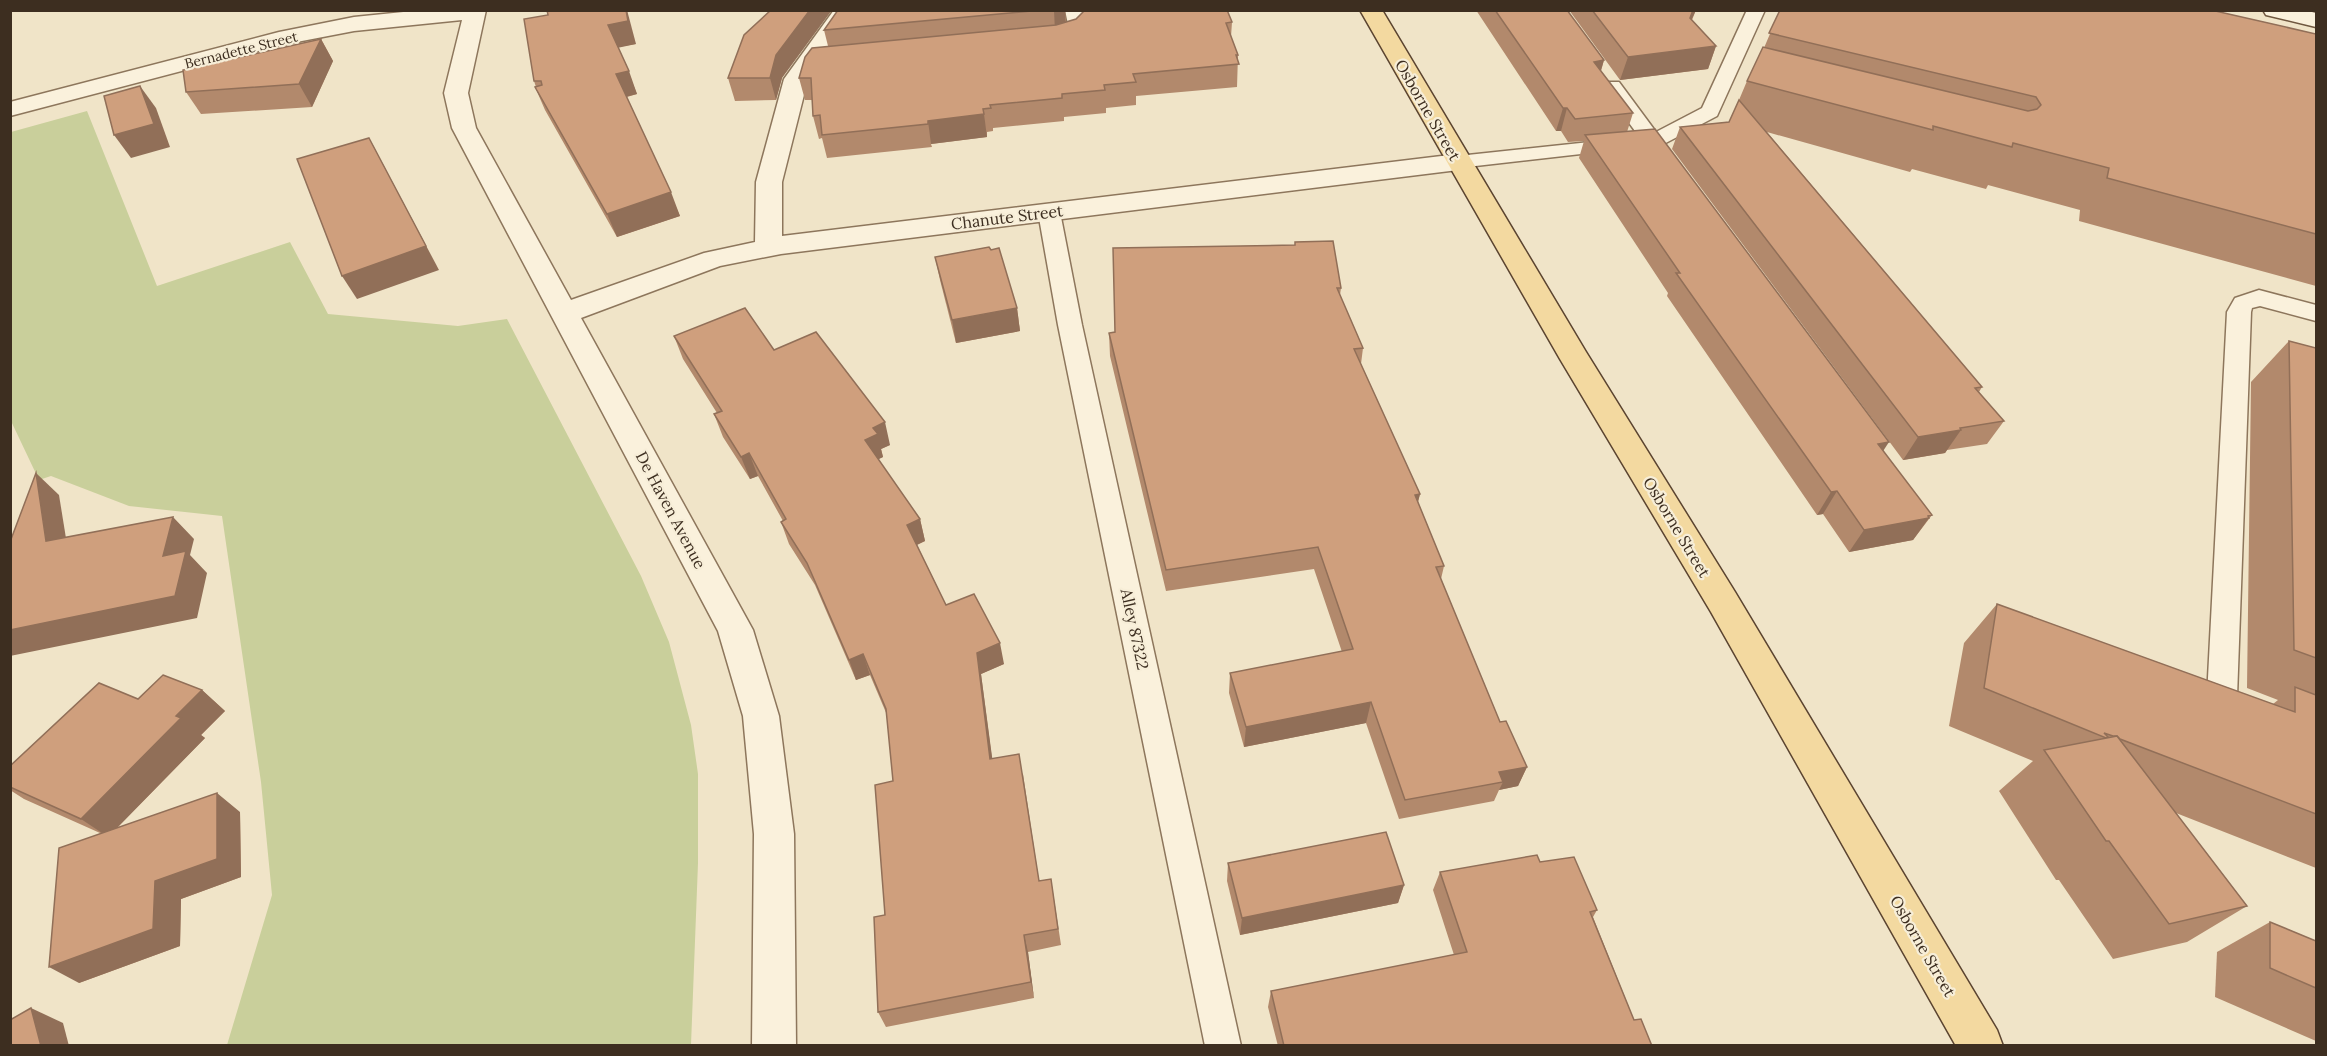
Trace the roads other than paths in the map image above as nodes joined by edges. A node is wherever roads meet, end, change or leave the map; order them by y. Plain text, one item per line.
1 (846, 10) edge
2 (1074, 10) edge
3 (1371, 10) edge
4 (1756, 10) edge
5 (2274, 10) edge
6 (475, 11) edge
7 (2316, 20) edge
8 (1042, 42) edge
9 (1597, 67) edge
10 (1727, 76) junction
11 (1750, 81) edge
12 (10, 109) edge
13 (1653, 142) junction
14 (1666, 160) edge
15 (1458, 162) junction
16 (1049, 212) junction
17 (768, 248) junction
18 (565, 313) junction
19 (2316, 313) edge
20 (2238, 703) edge
21 (774, 1046) edge
22 (1223, 1046) edge
23 (1981, 1046) edge

1 - 17 street
2 - 8 lane
3 - 15 main road, Osborne Street
4 - 10 lane
5 - 7 street
6 - 12 street, Bernadette Street
6 - 18 street, De Haven Avenue
9 - 13 lane
10 - 11 lane
10 - 13 lane
13 - 14 lane
13 - 15 lane
15 - 16 street, Chanute Street
15 - 23 main road, Osborne Street
16 - 17 street, Chanute Street
16 - 22 lane, Alley 87322
17 - 18 street, Chanute Street
18 - 21 street, De Haven Avenue
19 - 20 lane

